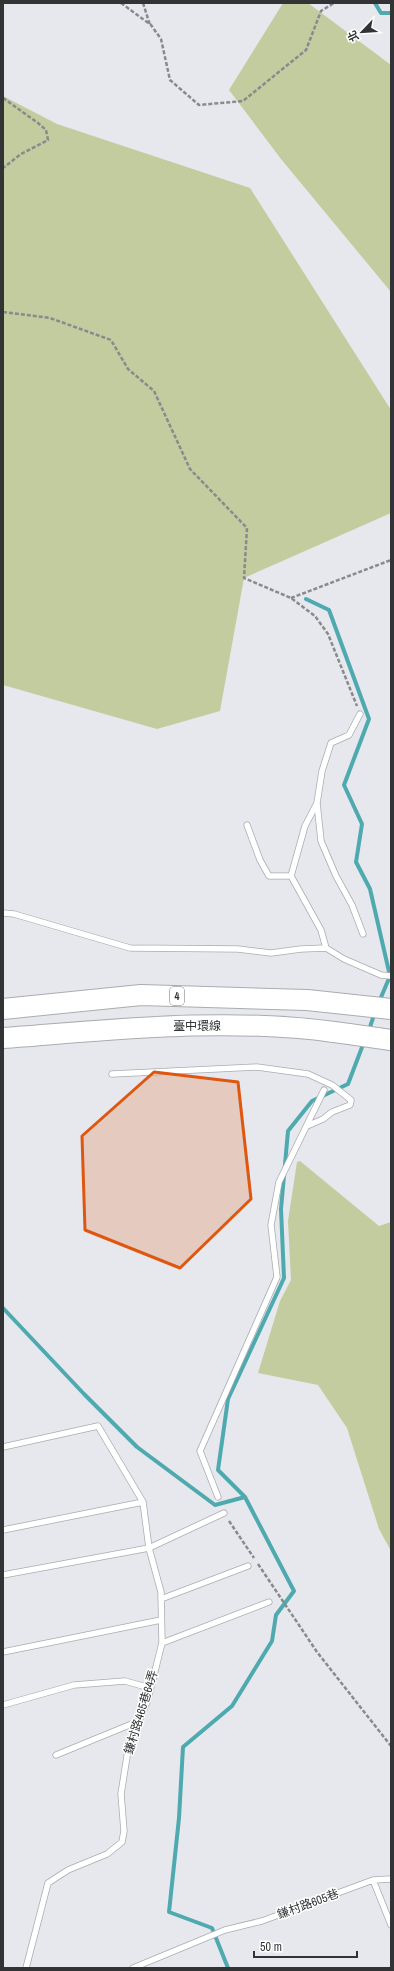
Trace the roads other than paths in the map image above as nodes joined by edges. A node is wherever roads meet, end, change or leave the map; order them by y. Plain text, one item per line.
1 (360, 714) road end
2 (317, 803) junction
3 (247, 825) dead end
4 (291, 876) junction
5 (3, 914) edge
6 (363, 934) dead end
7 (326, 948) junction
8 (391, 976) edge
9 (372, 1007) edge
10 (3, 1009) edge
11 (3, 1038) edge
12 (391, 1040) edge
13 (112, 1074) dead end
14 (324, 1090) dead end
15 (307, 1126) junction
16 (3, 1447) edge
17 (218, 1497) dead end
18 (143, 1502) junction
19 (224, 1513) road end
20 (3, 1530) edge
21 (149, 1548) junction
22 (248, 1566) dead end
23 (3, 1575) edge
24 (161, 1599) junction
25 (269, 1602) dead end
26 (161, 1620) junction
27 (162, 1643) junction
28 (3, 1652) edge
29 (150, 1688) junction
30 (3, 1705) edge
31 (139, 1722) junction
32 (56, 1755) dead end
33 (391, 1879) edge
34 (373, 1880) junction
35 (391, 1925) edge
36 (26, 1968) edge
37 (133, 1968) edge

1 - 2 lane
2 - 4 lane
2 - 6 lane
3 - 4 lane
4 - 7 lane
5 - 7 lane
7 - 8 lane
9 - 10 highway, 4
11 - 12 highway, 臺中環線
13 - 15 lane
14 - 15 lane
15 - 17 lane
16 - 18 lane, 鎌村路465巷64弄
18 - 20 lane
18 - 21 lane, 鎌村路465巷64弄
19 - 21 lane
21 - 23 lane
21 - 24 lane, 鎌村路465巷64弄
22 - 24 lane
24 - 26 lane, 鎌村路465巷64弄
25 - 27 lane
26 - 27 lane, 鎌村路465巷64弄
26 - 28 lane
27 - 29 lane, 鎌村路465巷64弄
29 - 30 lane
29 - 31 lane, 鎌村路465巷64弄
31 - 32 lane
31 - 36 lane, 鎌村路465巷64弄
33 - 34 lane, 鎌村路605巷
34 - 35 lane
34 - 37 lane, 鎌村路605巷

